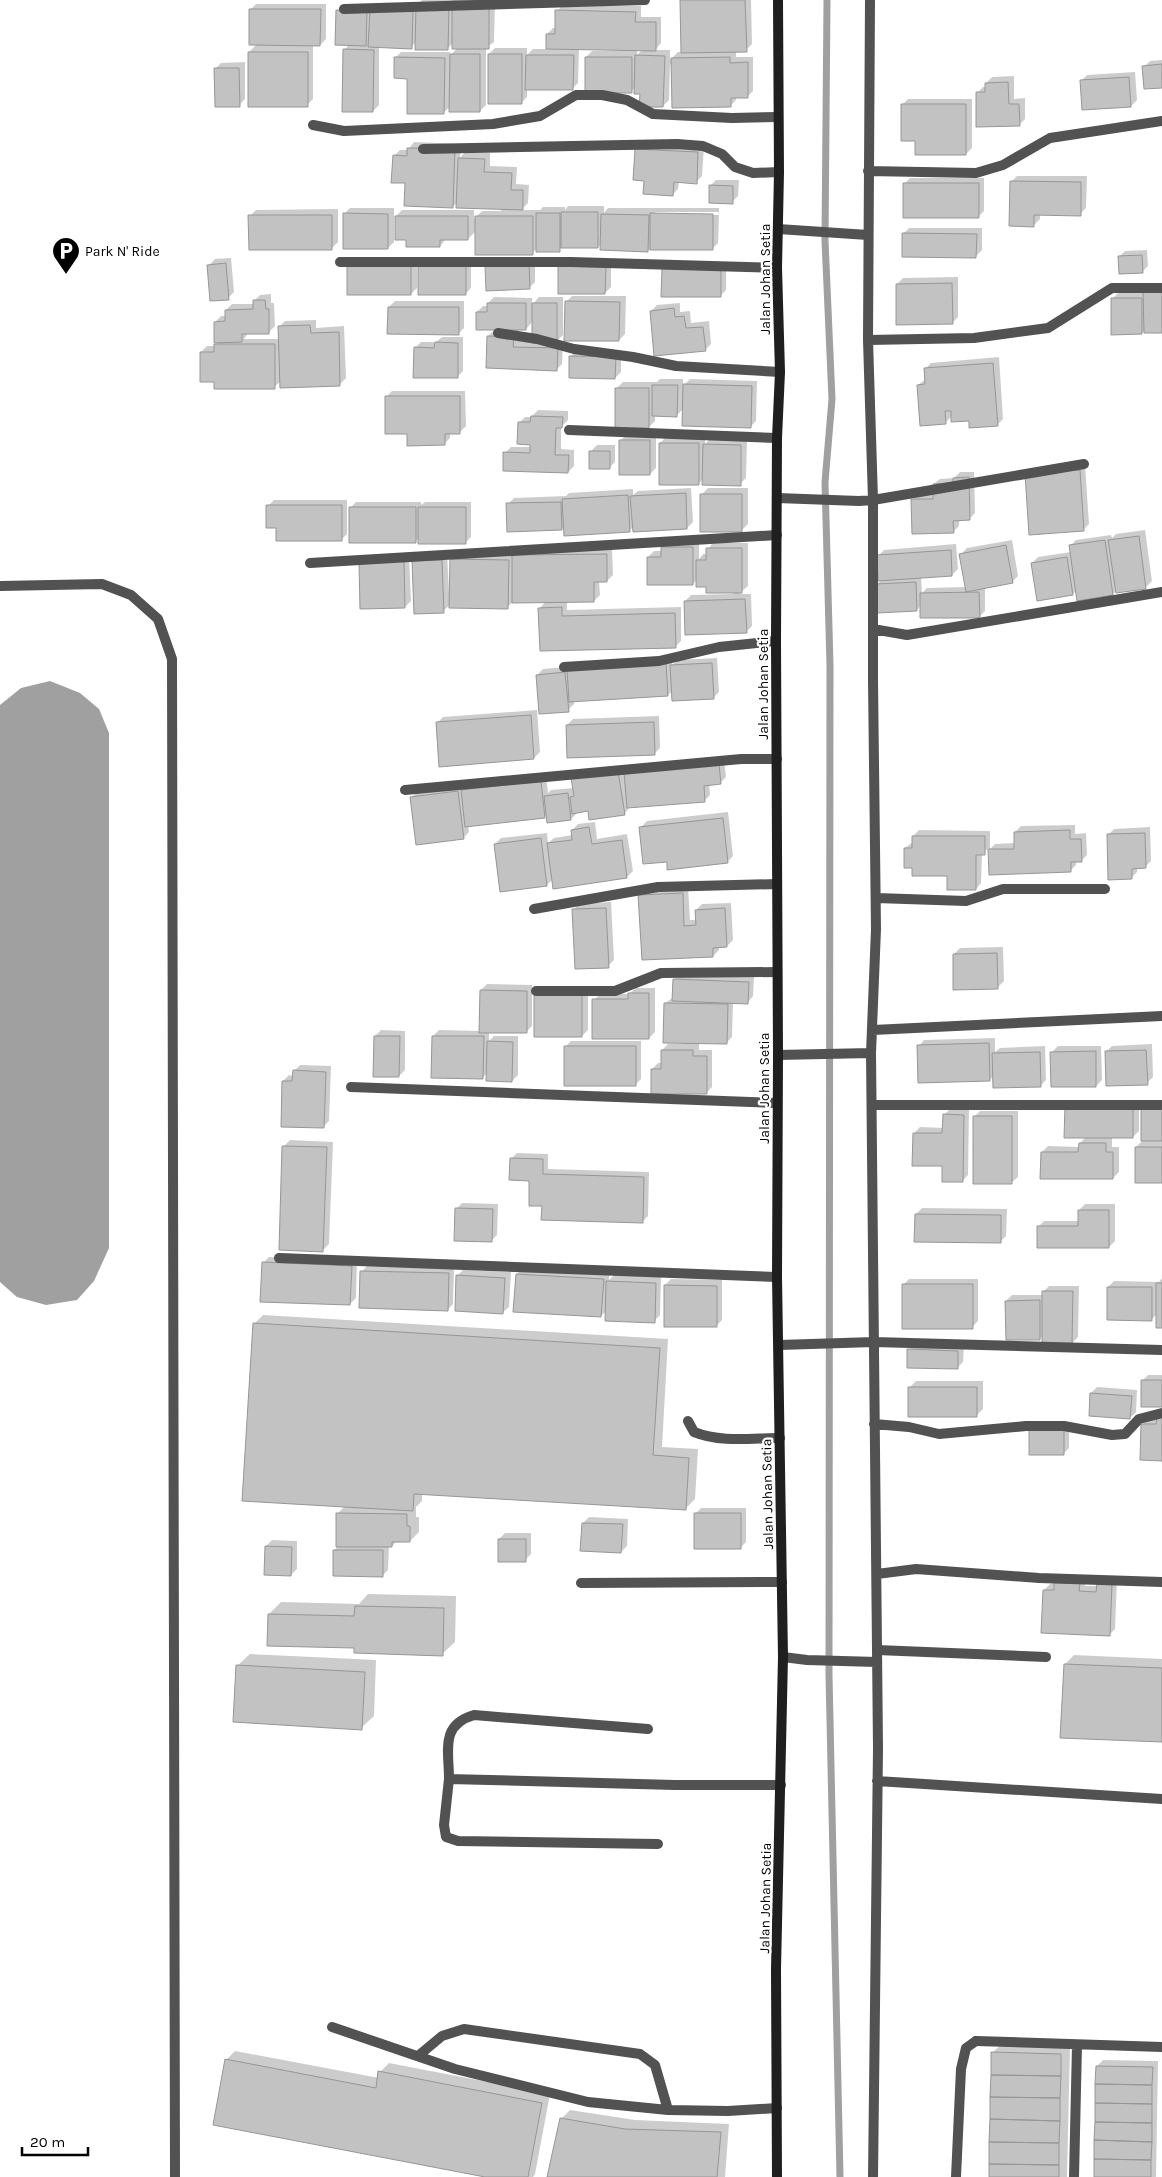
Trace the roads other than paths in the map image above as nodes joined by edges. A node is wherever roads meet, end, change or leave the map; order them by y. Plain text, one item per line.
1 (645, 0) edge
2 (778, 0) edge
3 (870, 0) edge
4 (344, 9) dead end
5 (778, 117) junction
6 (1162, 121) edge
7 (313, 125) dead end
8 (423, 149) dead end
9 (868, 171) junction
10 (779, 172) junction
11 (778, 228) junction
12 (868, 235) junction
13 (340, 262) dead end
14 (777, 268) junction
15 (1162, 288) edge
16 (498, 333) dead end
17 (868, 340) junction
18 (780, 372) junction
19 (569, 430) dead end
20 (777, 438) junction
21 (1084, 464) dead end
22 (777, 498) junction
23 (872, 500) junction
24 (777, 535) junction
25 (310, 562) dead end
26 (0, 586) edge
27 (1162, 592) edge
28 (873, 629) junction
29 (776, 641) junction
30 (564, 667) dead end
31 (777, 760) junction
32 (405, 790) dead end
33 (772, 884) junction
34 (1105, 889) dead end
35 (876, 898) junction
36 (534, 909) dead end
37 (773, 972) junction
38 (536, 990) dead end
39 (1162, 1016) edge
40 (873, 1030) junction
41 (871, 1053) junction
42 (778, 1055) junction
43 (351, 1087) dead end
44 (772, 1103) junction
45 (872, 1105) junction
46 (1162, 1105) edge
47 (279, 1258) dead end
48 (777, 1277) junction
49 (874, 1342) junction
50 (779, 1345) junction
51 (1162, 1350) edge
52 (1162, 1413) edge
53 (688, 1421) dead end
54 (874, 1424) junction
55 (780, 1438) junction
56 (877, 1574) junction
57 (782, 1582) junction
58 (1162, 1582) edge
59 (581, 1583) dead end
60 (877, 1650) junction
61 (783, 1657) junction
62 (1046, 1657) dead end
63 (877, 1662) junction
64 (648, 1729) dead end
65 (449, 1779) junction
66 (877, 1781) junction
67 (781, 1785) junction
68 (1162, 1799) edge
69 (658, 1844) dead end
70 (332, 2027) dead end
71 (1076, 2045) junction
72 (1162, 2047) edge
73 (418, 2056) junction
74 (777, 2108) junction
75 (668, 2110) junction
76 (175, 2177) edge
77 (776, 2177) edge
78 (873, 2177) edge
79 (956, 2177) edge
80 (1074, 2177) edge

1 - 4 street
2 - 5 main road, Jalan Johan Setia
3 - 9 street
5 - 7 street
5 - 10 main road, Jalan Johan Setia
6 - 9 street
8 - 10 street
9 - 12 street
10 - 11 main road, Jalan Johan Setia
11 - 12 street
11 - 14 main road, Jalan Johan Setia
12 - 17 street
13 - 14 street
14 - 18 main road, Jalan Johan Setia
15 - 17 street
16 - 18 street
17 - 23 street
18 - 20 main road, Jalan Johan Setia
19 - 20 street
20 - 22 main road, Jalan Johan Setia
21 - 23 street
22 - 23 street
22 - 24 main road, Jalan Johan Setia
23 - 28 street
24 - 25 street
24 - 29 main road, Jalan Johan Setia
26 - 76 street
27 - 28 street
28 - 35 street
29 - 30 street
29 - 31 main road, Jalan Johan Setia
31 - 32 street
31 - 33 main road, Jalan Johan Setia
33 - 36 street
33 - 37 main road, Jalan Johan Setia
34 - 35 street
35 - 40 street
37 - 38 street
37 - 42 main road, Jalan Johan Setia
39 - 40 street
40 - 41 street
41 - 42 street
41 - 45 street
42 - 44 main road, Jalan Johan Setia
43 - 44 street
44 - 48 main road, Jalan Johan Setia
45 - 46 street
45 - 49 street
47 - 48 street
48 - 50 main road, Jalan Johan Setia
49 - 50 street
49 - 51 street
49 - 54 street
50 - 55 main road, Jalan Johan Setia
52 - 54 street
53 - 55 street
54 - 56 street
55 - 57 main road, Jalan Johan Setia
56 - 58 street
56 - 60 street
57 - 59 street
57 - 61 main road, Jalan Johan Setia
60 - 62 street
60 - 63 street
61 - 63 street
61 - 67 main road, Jalan Johan Setia
63 - 66 street
64 - 65 street
65 - 67 street
65 - 69 street
66 - 68 street
66 - 78 street
67 - 74 main road, Jalan Johan Setia
70 - 73 street
71 - 72 street
71 - 79 street
71 - 80 street
73 - 75 street
73 - 75 street
74 - 75 street
74 - 77 main road, Jalan Johan Setia

